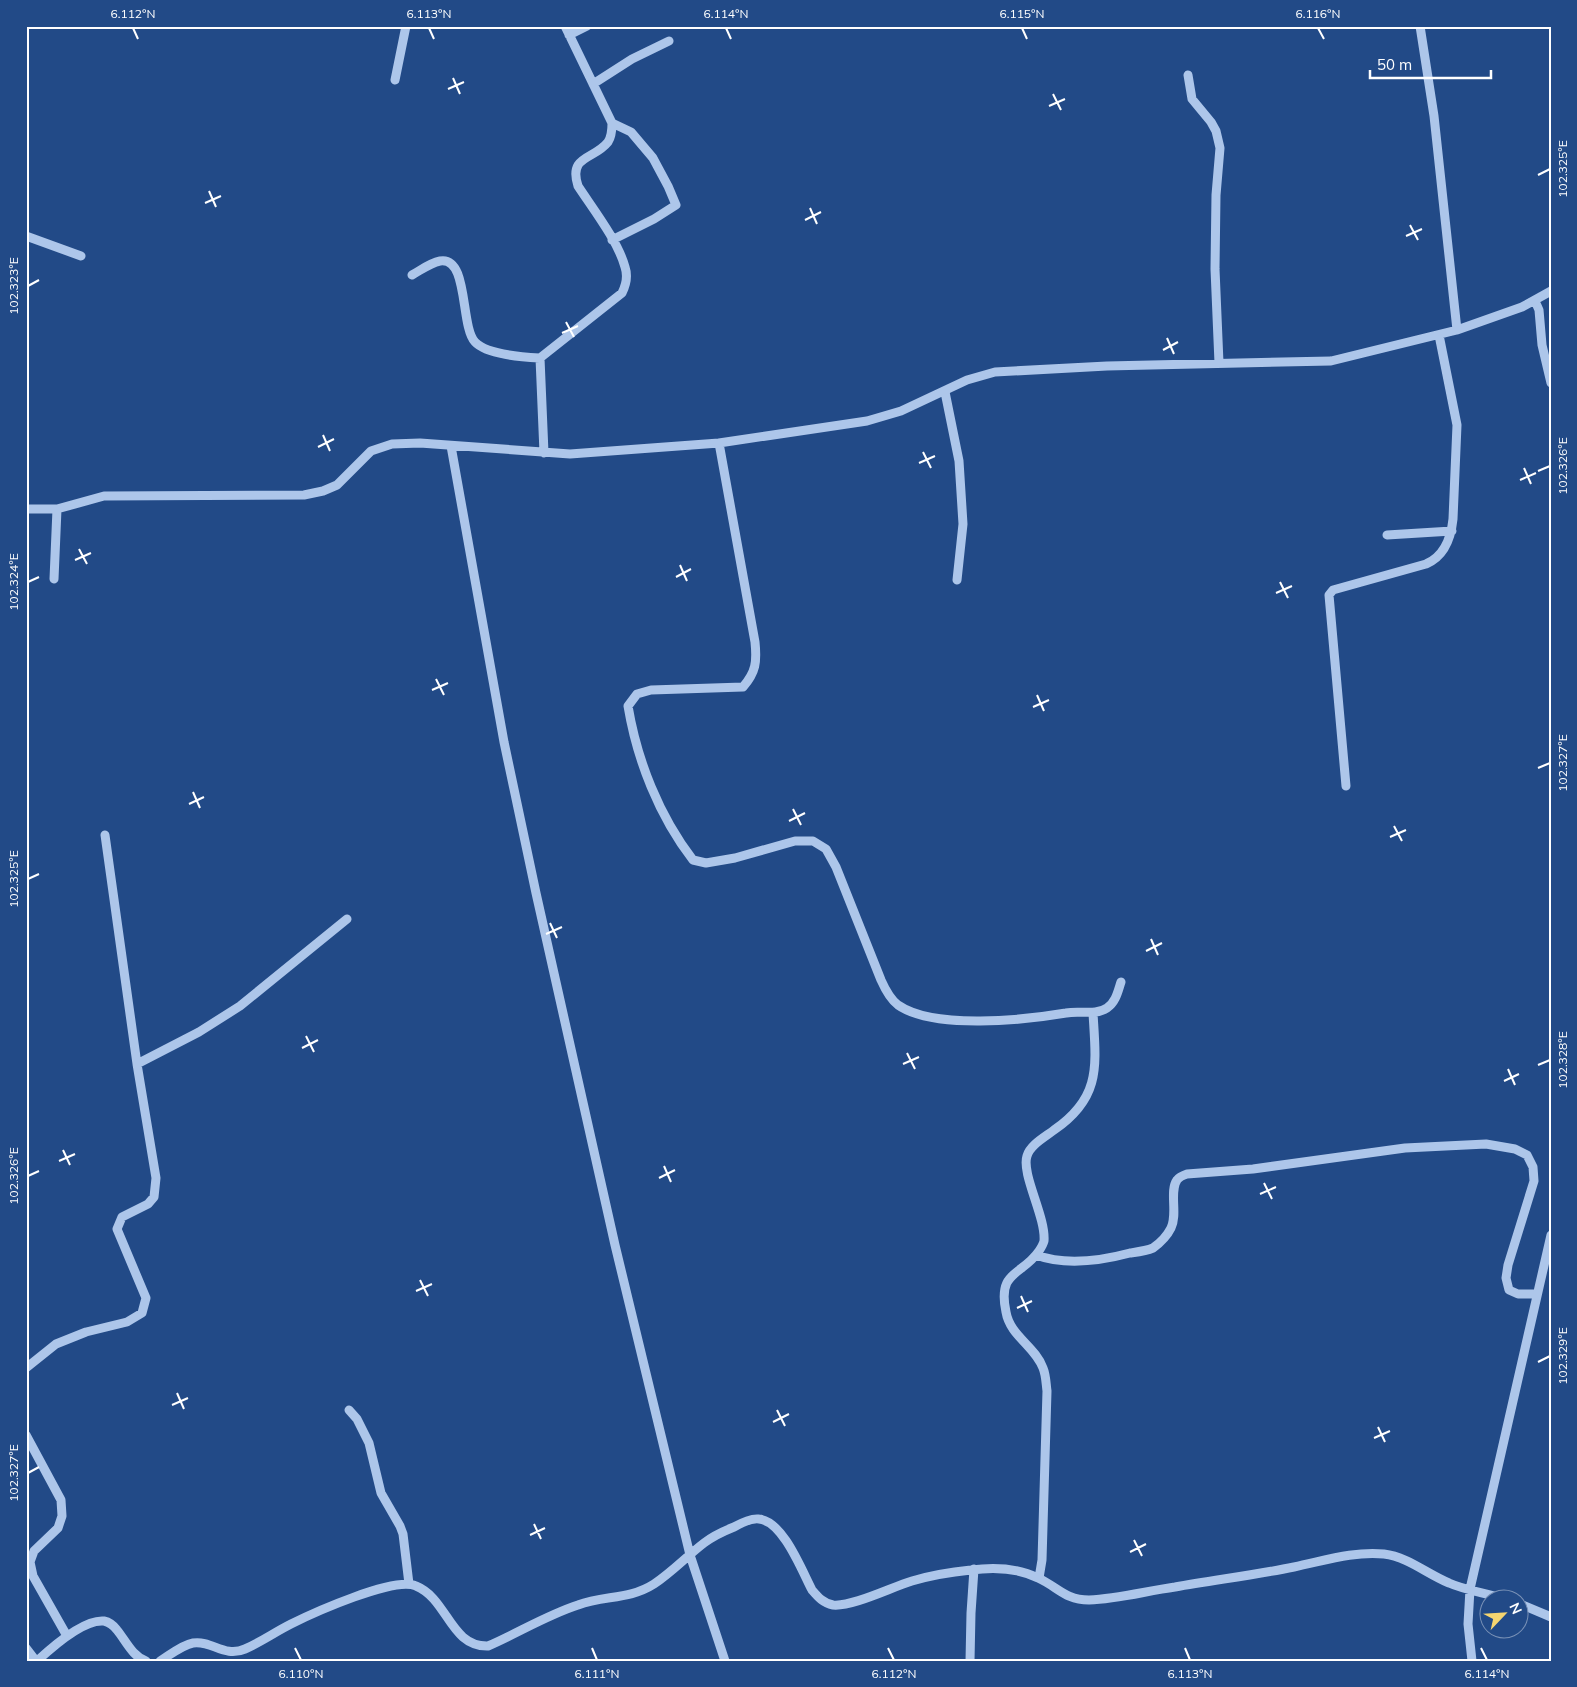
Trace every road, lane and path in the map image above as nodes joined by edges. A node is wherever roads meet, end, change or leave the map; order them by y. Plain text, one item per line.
1 (406, 26) edge
2 (565, 26) edge
3 (587, 26) edge
4 (1420, 26) edge
5 (569, 35) junction
6 (669, 41) dead end
7 (1188, 75) dead end
8 (395, 80) dead end
9 (593, 84) junction
10 (612, 122) junction
11 (26, 236) edge
12 (612, 240) junction
13 (81, 256) dead end
14 (412, 275) dead end
15 (1551, 291) edge
16 (1535, 301) junction
17 (1457, 330) junction
18 (1439, 335) junction
19 (540, 358) junction
20 (1219, 363) junction
21 (1551, 383) edge
22 (945, 392) junction
23 (718, 443) junction
24 (451, 446) junction
25 (544, 453) junction
26 (57, 508) junction
27 (26, 510) edge
28 (1452, 531) junction
29 (1387, 535) dead end
30 (54, 579) dead end
31 (957, 580) dead end
32 (1346, 786) dead end
33 (105, 835) dead end
34 (347, 919) dead end
35 (1121, 982) dead end
36 (1093, 1013) junction
37 (136, 1064) junction
38 (1551, 1235) edge
39 (1036, 1255) junction
40 (1536, 1294) junction
41 (26, 1368) edge
42 (349, 1410) dead end
43 (26, 1435) edge
44 (690, 1555) junction
45 (974, 1570) junction
46 (1039, 1578) junction
47 (409, 1584) junction
48 (1470, 1589) junction
49 (1480, 1592) edge
50 (1530, 1608) edge
51 (1551, 1617) edge
52 (67, 1636) junction
53 (26, 1648) edge
54 (37, 1661) edge
55 (146, 1661) edge
56 (160, 1661) edge
57 (725, 1661) edge
58 (970, 1661) edge
59 (1472, 1661) edge

1 - 8 street
2 - 5 street
3 - 5 street
4 - 17 street
5 - 9 street
6 - 9 street
7 - 20 street
9 - 10 street
10 - 12 street
10 - 12 street
11 - 13 street
12 - 19 street
14 - 19 street
15 - 16 street
16 - 17 street
16 - 21 street
17 - 18 street
18 - 20 street
18 - 28 street
19 - 25 street
20 - 22 street
22 - 23 street
22 - 31 street
23 - 25 street
23 - 36 street
24 - 25 street
24 - 26 street
24 - 44 street
26 - 27 street
26 - 30 street
28 - 29 street
28 - 32 street
33 - 37 street
34 - 37 street
35 - 36 street
36 - 39 street
37 - 41 street
38 - 40 street
39 - 40 street
39 - 46 street
40 - 48 street
42 - 47 street
43 - 52 street
44 - 45 street
44 - 47 street
44 - 57 street
45 - 46 street
45 - 58 street
46 - 48 street
47 - 56 street
48 - 49 street
48 - 59 street
50 - 51 street
52 - 54 street
52 - 55 street
53 - 54 street

